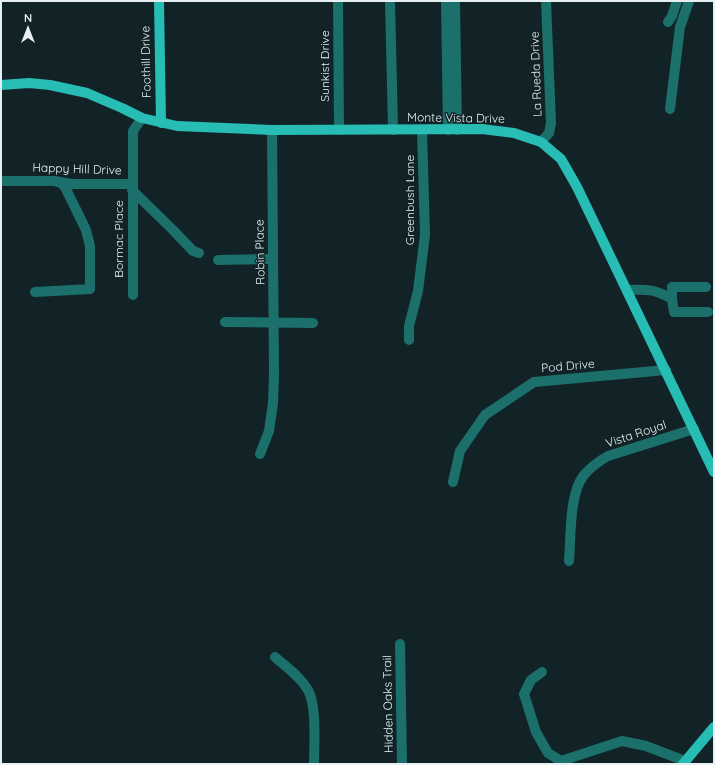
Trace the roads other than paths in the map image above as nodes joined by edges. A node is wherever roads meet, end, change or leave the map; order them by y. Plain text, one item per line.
1 (159, 1) edge
2 (338, 1) edge
3 (390, 1) edge
4 (446, 1) edge
5 (455, 1) edge
6 (546, 1) edge
7 (677, 1) edge
8 (689, 1) edge
9 (668, 22) dead end
10 (1, 85) edge
11 (670, 109) dead end
12 (142, 118) junction
13 (161, 124) junction
14 (272, 130) junction
15 (339, 130) junction
16 (392, 130) junction
17 (422, 130) junction
18 (452, 130) junction
19 (541, 142) junction
20 (1, 181) edge
21 (54, 181) junction
22 (132, 187) junction
23 (199, 253) dead end
24 (273, 259) junction
25 (218, 260) dead end
26 (706, 287) dead end
27 (627, 290) junction
28 (35, 292) dead end
29 (133, 295) dead end
30 (672, 298) junction
31 (708, 312) dead end
32 (225, 322) dead end
33 (274, 322) junction
34 (313, 323) dead end
35 (409, 340) dead end
36 (666, 370) junction
37 (694, 430) junction
38 (260, 454) dead end
39 (714, 472) edge
40 (453, 482) dead end
41 (569, 561) dead end
42 (400, 644) dead end
43 (275, 657) dead end
44 (542, 672) dead end
45 (714, 727) edge
46 (560, 762) edge
47 (684, 763) edge
48 (314, 764) edge
49 (402, 764) edge

1 - 13 main road, Foothill Drive
2 - 15 street, Sunkist Drive
3 - 16 street
4 - 18 street
5 - 18 street
6 - 19 street, La Rueda Drive
7 - 9 street
8 - 11 street
10 - 12 main road, Monte Vista Drive
12 - 13 main road, Monte Vista Drive
12 - 22 street, Happy Hill Drive
13 - 14 main road, Monte Vista Drive
14 - 15 main road, Monte Vista Drive
14 - 24 street, Robin Place
15 - 16 main road, Monte Vista Drive
16 - 17 main road, Monte Vista Drive
17 - 18 main road, Monte Vista Drive
17 - 35 street, Greenbush Lane
18 - 19 main road, Monte Vista Drive
19 - 27 main road, Monte Vista Drive
20 - 21 street, Happy Hill Drive
21 - 22 street, Happy Hill Drive
21 - 28 street
22 - 23 street
22 - 29 street, Bormac Place
24 - 25 street
24 - 33 street, Robin Place
26 - 30 street
27 - 30 street
27 - 36 main road, Monte Vista Drive
30 - 31 street
32 - 33 street
33 - 34 street
33 - 38 street, Robin Place
36 - 37 main road, Monte Vista Drive
36 - 40 street, Pod Drive
37 - 39 main road, Monte Vista Drive
37 - 41 street, Vista Royal
42 - 49 street, Hidden Oaks Trail
43 - 48 street
44 - 46 street
45 - 47 main road
46 - 47 street

